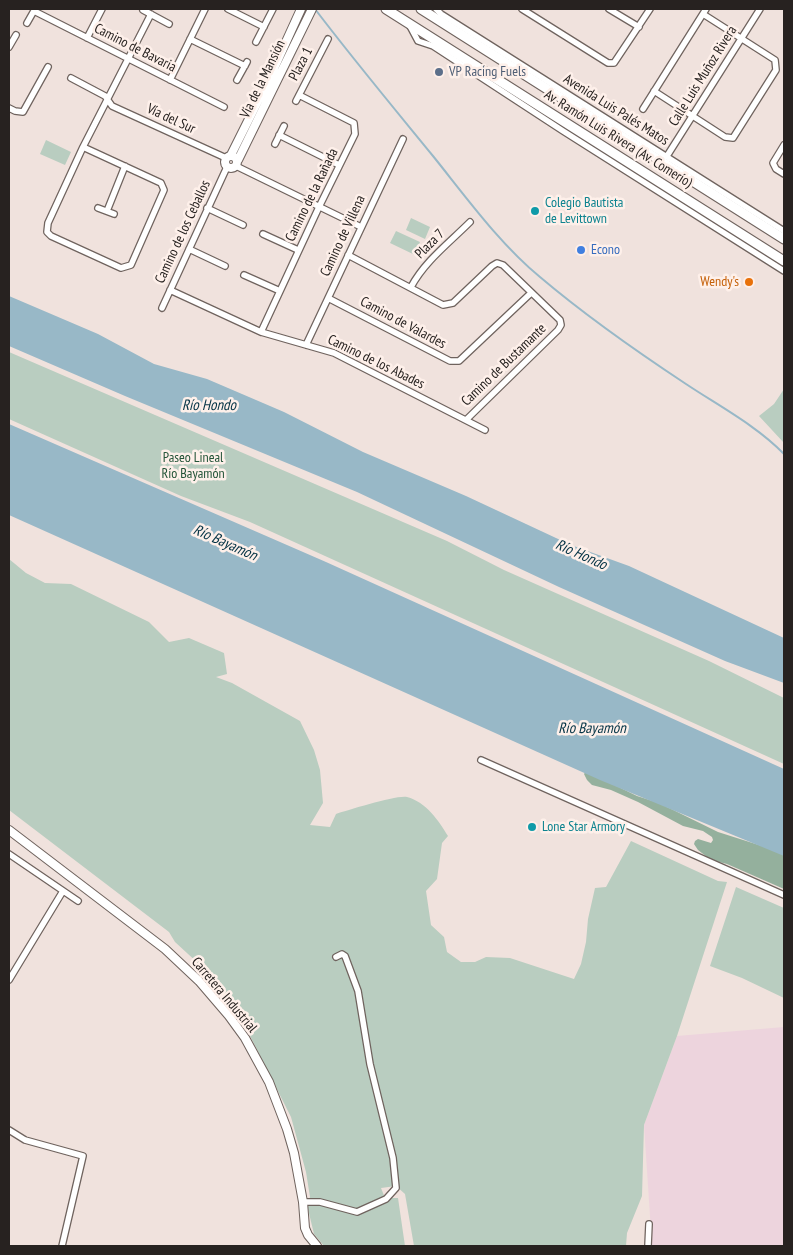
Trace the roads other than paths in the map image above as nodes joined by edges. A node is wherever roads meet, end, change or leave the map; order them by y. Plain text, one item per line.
1 (102, 9) edge
2 (205, 9) edge
3 (228, 9) edge
4 (273, 9) edge
5 (301, 9) edge
6 (312, 9) edge
7 (386, 9) edge
8 (420, 9) edge
9 (436, 9) edge
10 (522, 9) edge
11 (609, 9) edge
12 (650, 9) edge
13 (760, 9) edge
14 (34, 10) edge
15 (143, 10) dead end
16 (705, 11) edge
17 (151, 14) junction
18 (408, 22) junction
19 (27, 23) dead end
20 (170, 24) dead end
21 (264, 27) junction
22 (639, 27) junction
23 (16, 35) dead end
24 (87, 38) junction
25 (741, 38) junction
26 (190, 39) junction
27 (328, 39) dead end
28 (256, 42) dead end
29 (12, 45) edge
30 (129, 58) junction
31 (48, 67) dead end
32 (71, 78) dead end
33 (170, 80) junction
34 (237, 80) dead end
35 (654, 92) junction
36 (298, 98) joint
37 (108, 101) junction
38 (224, 107) dead end
39 (9, 108) edge
40 (643, 109) dead end
41 (692, 116) junction
42 (284, 126) dead end
43 (279, 135) junction
44 (403, 139) dead end
45 (274, 144) dead end
46 (784, 144) edge
47 (83, 147) junction
48 (667, 156) junction
49 (232, 160) junction
50 (340, 165) junction
51 (125, 166) junction
52 (227, 167) joint
53 (784, 174) edge
54 (319, 207) junction
55 (98, 208) dead end
56 (208, 208) junction
57 (106, 211) junction
58 (114, 214) dead end
59 (470, 222) dead end
60 (243, 225) dead end
61 (361, 227) junction
62 (784, 231) edge
63 (263, 234) dead end
64 (784, 239) edge
65 (189, 249) junction
66 (298, 250) junction
67 (348, 255) junction
68 (784, 261) edge
69 (225, 266) dead end
70 (784, 271) edge
71 (244, 275) dead end
72 (411, 287) junction
73 (170, 290) junction
74 (280, 291) junction
75 (532, 293) junction
76 (328, 298) junction
77 (162, 308) dead end
78 (261, 332) junction
79 (306, 345) junction
80 (466, 420) junction
81 (485, 430) dead end
82 (481, 760) dead end
83 (9, 830) edge
84 (9, 854) edge
85 (63, 891) junction
86 (784, 895) edge
87 (78, 901) dead end
88 (336, 957) dead end
89 (9, 980) edge
90 (9, 1130) edge
91 (303, 1202) junction
92 (649, 1224) dead end
93 (62, 1246) edge
94 (317, 1246) edge
95 (648, 1246) edge

1 - 24 street
2 - 26 street
3 - 21 street
4 - 21 street
5 - 49 street, Vía de la Mansión
6 - 49 street, Vía de la Mansión
7 - 18 main road, Av. Ramón Luis Rivera (Av. Comerío)
8 - 64 main road, Av. Ramón Luis Rivera (Av. Comerío)
9 - 48 street, Avenida Luis Palés Matos
10 - 22 street
11 - 22 street
12 - 22 street
13 - 25 street, Calle Luis Muñoz Rivera
14 - 19 street
14 - 24 street, Camino de Bavaria
15 - 17 street
16 - 25 street
16 - 35 street
17 - 20 street
17 - 30 street
18 - 68 main road, Av. Ramón Luis Rivera (Av. Comerío)
18 - 70 street
21 - 28 street
23 - 29 street
24 - 30 street, Camino de Bavaria
25 - 41 street, Calle Luis Muñoz Rivera
25 - 41 street
26 - 33 street
26 - 34 street
27 - 36 street, Plaza 1
30 - 33 street, Camino de Bavaria
30 - 37 street
31 - 39 street
32 - 37 street, Vía del Sur
33 - 38 street, Camino de Bavaria
35 - 40 street
35 - 41 street
36 - 50 street, Camino de la Rañada
37 - 47 street
37 - 49 street, Vía del Sur
41 - 48 street, Calle Luis Muñoz Rivera
42 - 43 street
43 - 45 street
43 - 50 street
44 - 61 street, Camino de Villena
46 - 53 street
47 - 51 street
47 - 51 street
48 - 62 street, Avenida Luis Palés Matos
49 - 52 street
49 - 54 street, Vía del Sur
50 - 54 street, Camino de la Rañada
51 - 57 street
52 - 56 street, Camino de los Ceballos
54 - 61 street, Vía del Sur
54 - 66 street, Camino de la Rañada
55 - 57 street
56 - 60 street
56 - 65 street, Camino de los Ceballos
57 - 58 street
59 - 72 street, Plaza 7
61 - 67 street, Camino de Villena
63 - 66 street
65 - 69 street
65 - 73 street, Camino de los Ceballos
66 - 74 street, Camino de la Rañada
67 - 72 street, Camino de Bustamante
67 - 76 street, Camino de Villena
71 - 74 street
72 - 75 street, Camino de Bustamante
73 - 77 street, Camino de los Ceballos
73 - 78 street, Camino de los Abades
74 - 78 street, Camino de la Rañada
75 - 76 street, Camino de Valardes
75 - 80 street, Camino de Bustamante
76 - 79 street, Camino de Villena
78 - 79 street, Camino de los Abades
79 - 80 street, Camino de los Abades
80 - 81 street, Camino de los Abades
82 - 86 street
83 - 91 street, Carretera Industrial
84 - 85 street
85 - 87 street
85 - 89 street
88 - 91 street
90 - 93 street
91 - 94 street, Carretera Industrial
92 - 95 street

